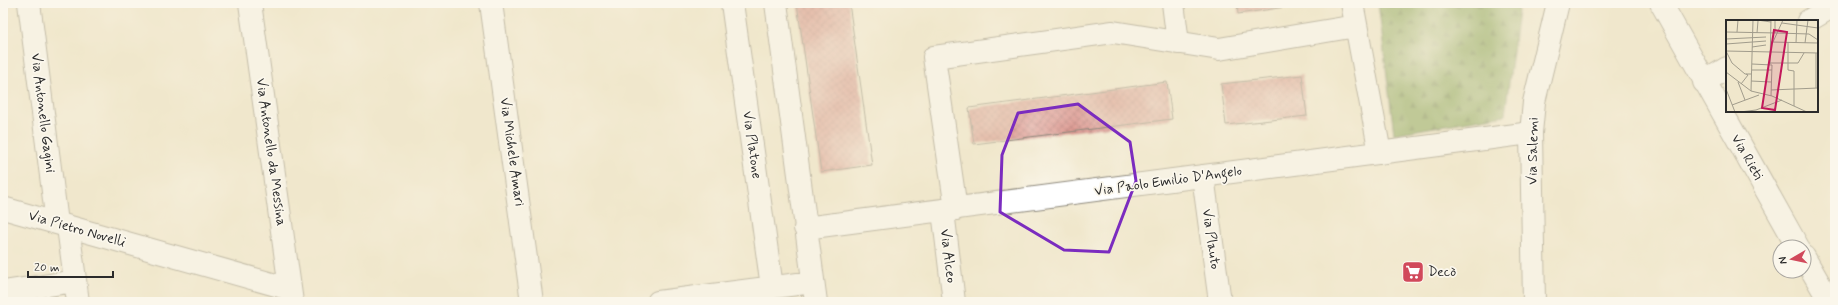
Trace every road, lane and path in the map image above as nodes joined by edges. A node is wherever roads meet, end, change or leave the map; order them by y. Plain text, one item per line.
1 (29, 3) edge
2 (250, 3) edge
3 (491, 3) edge
4 (732, 3) edge
5 (776, 3) edge
6 (1173, 3) edge
7 (1352, 3) edge
8 (1558, 3) edge
9 (1661, 3) edge
10 (1835, 5) edge
11 (1810, 20) edge
12 (1356, 26) junction
13 (1178, 43) junction
14 (1726, 69) edge
15 (1704, 82) junction
16 (1531, 133) junction
17 (1380, 152) junction
18 (1203, 176) junction
19 (3, 208) edge
20 (949, 210) junction
21 (63, 225) junction
22 (805, 228) junction
23 (1793, 239) edge
24 (1812, 271) edge
25 (772, 288) junction
26 (3, 292) edge
27 (77, 292) edge
28 (814, 292) edge
29 (291, 296) edge
30 (532, 302) edge
31 (658, 302) edge
32 (954, 302) edge
33 (1220, 302) edge
34 (1534, 302) edge
35 (1830, 302) edge

1 - 21 street, Via Antonello Gagini
2 - 29 street, Via Antonello da Messina
3 - 30 street, Via Michele Amari
4 - 25 street, Via Platone
5 - 22 street
6 - 13 street
7 - 12 street
8 - 16 street, Via Salemi
9 - 15 street, Via Rieti
10 - 11 street
12 - 13 street
12 - 17 street
13 - 20 street, Via Alceo
14 - 15 street
15 - 23 street, Via Rieti
16 - 17 street, Via Paolo Emilio D'Angelo
16 - 34 street, Via Salemi
17 - 18 street, Via Paolo Emilio D'Angelo
18 - 20 street, Via Paolo Emilio D'Angelo
18 - 33 street, Via Plauto
19 - 21 street, Via Pietro Novelli
20 - 22 street, Via Paolo Emilio D'Angelo
20 - 32 street, Via Alceo
21 - 27 street, Via Antonello Gagini
21 - 29 street, Via Pietro Novelli
22 - 28 street
24 - 35 street
25 - 28 street
25 - 31 street
26 - 27 street

